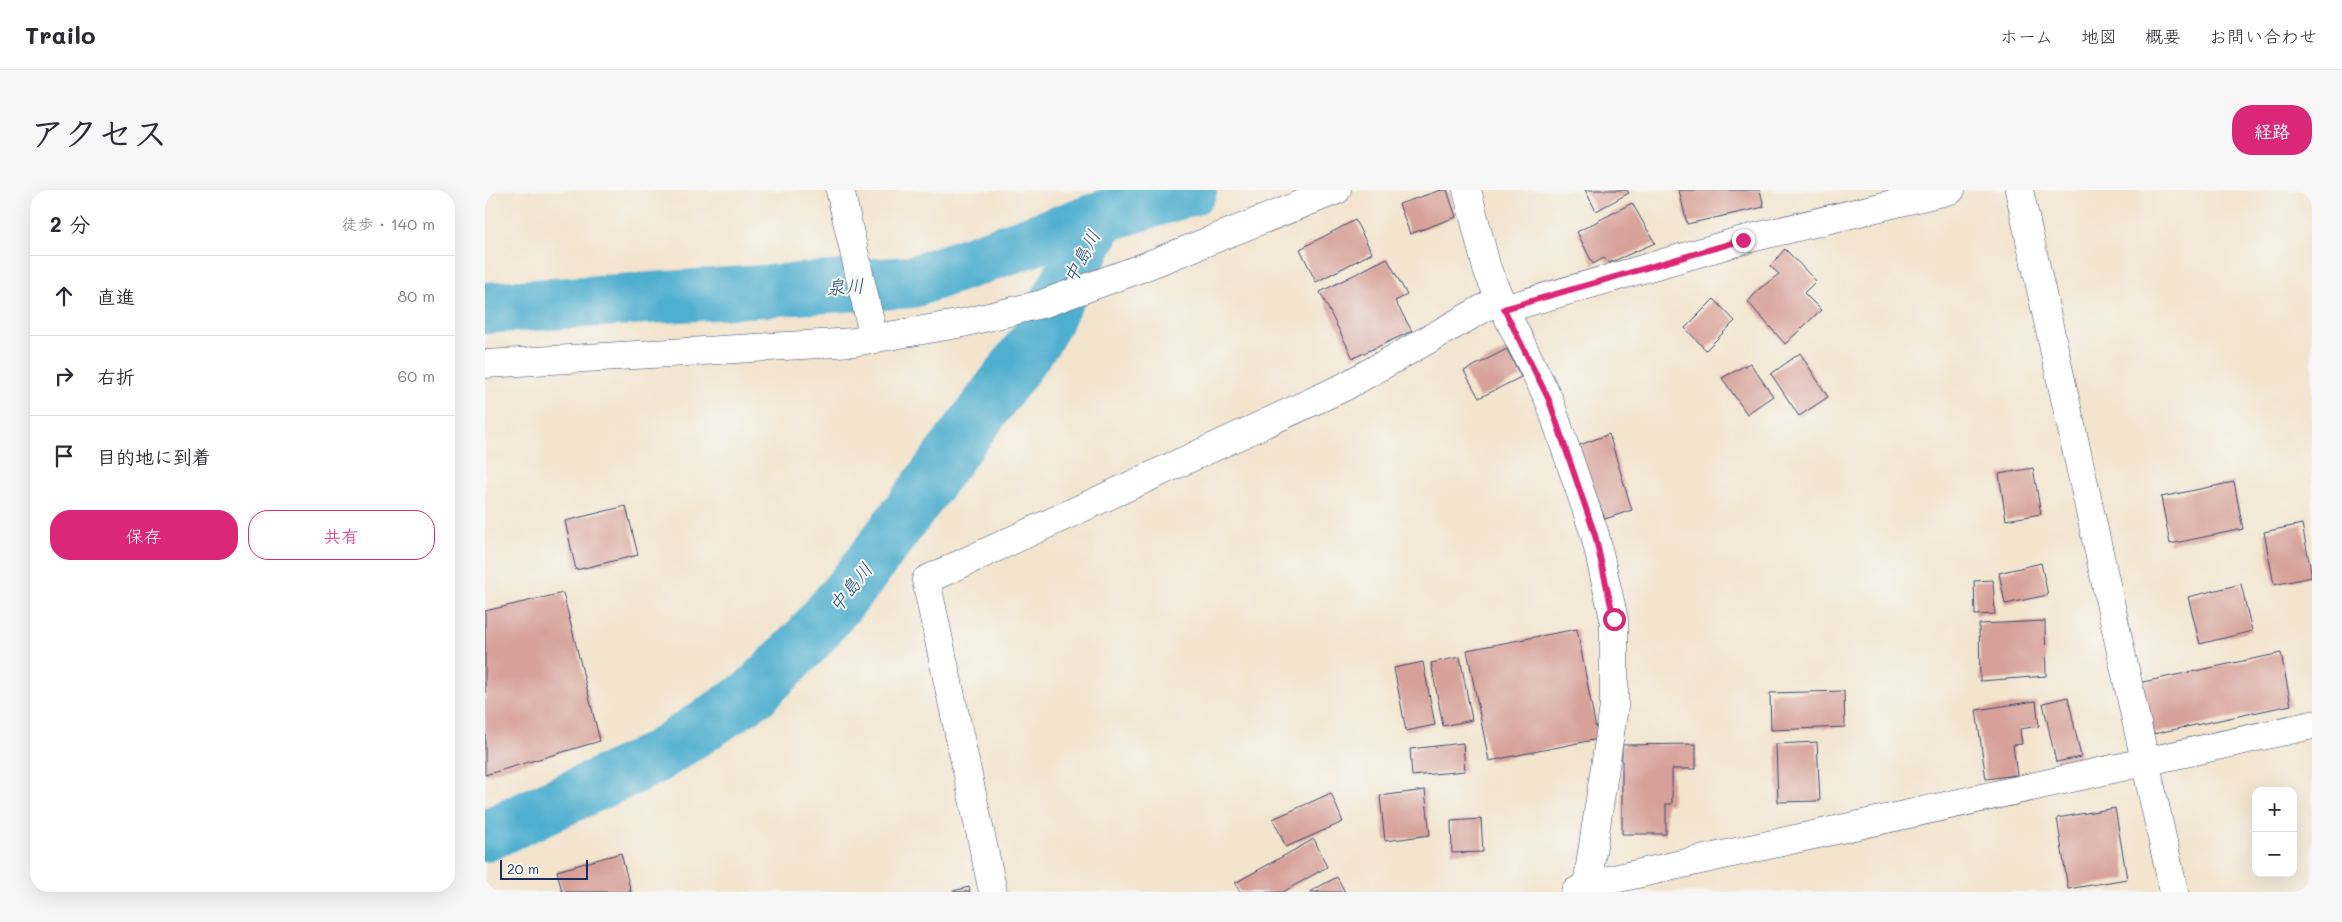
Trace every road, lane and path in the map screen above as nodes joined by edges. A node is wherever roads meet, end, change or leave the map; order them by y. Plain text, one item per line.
1 (840, 190) edge
2 (1337, 190) edge
3 (1467, 190) edge
4 (1951, 190) edge
5 (2019, 190) edge
6 (1502, 304) junction
7 (874, 338) junction
8 (485, 364) edge
9 (2312, 725) edge
10 (2146, 763) junction
11 (1583, 890) edge
12 (993, 892) edge
13 (2174, 892) edge

1 - 7 street
2 - 7 street
3 - 6 street
4 - 6 street
5 - 10 street
6 - 11 street
6 - 12 street
7 - 8 street
9 - 10 street
10 - 11 street
10 - 13 street

